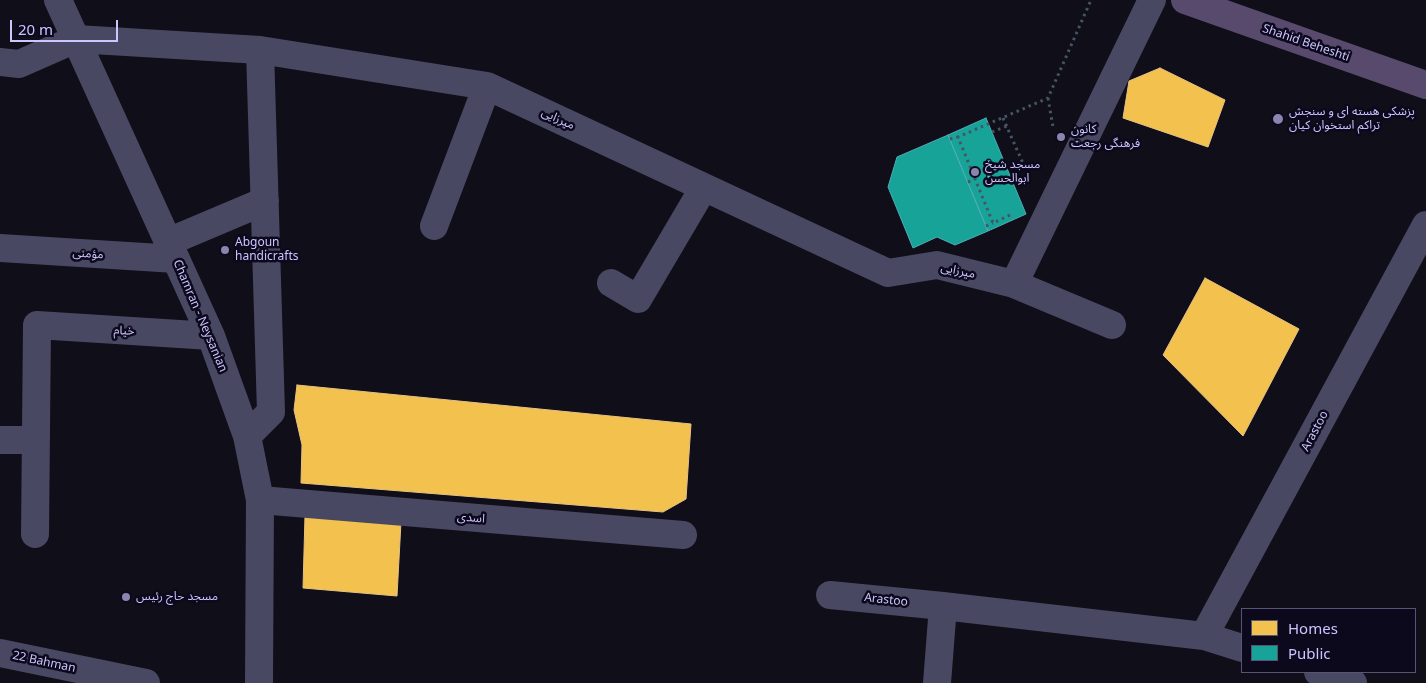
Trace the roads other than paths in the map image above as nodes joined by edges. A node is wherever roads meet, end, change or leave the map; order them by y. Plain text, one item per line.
1 (58, 0) edge
2 (1152, 0) edge
3 (1185, 0) edge
4 (76, 39) junction
5 (260, 50) junction
6 (0, 62) edge
7 (1426, 85) edge
8 (487, 86) junction
9 (704, 187) junction
10 (265, 201) junction
11 (1426, 225) edge
12 (434, 226) dead end
13 (0, 248) edge
14 (172, 251) junction
15 (611, 283) dead end
16 (1014, 284) junction
17 (1112, 325) dead end
18 (211, 336) junction
19 (248, 436) junction
20 (0, 440) edge
21 (36, 440) junction
22 (260, 500) junction
23 (35, 534) dead end
24 (683, 535) dead end
25 (830, 594) dead end
26 (943, 606) junction
27 (1204, 636) junction
28 (1241, 648) edge
29 (0, 653) edge
30 (1321, 673) edge
31 (146, 683) edge
32 (259, 683) edge
33 (937, 683) edge
34 (1353, 683) edge

1 - 4 street, Chamran - Neysanian
2 - 16 street
3 - 7 main road, Shahid Beheshti
4 - 5 street, میرزایی
4 - 6 street
4 - 14 street, Chamran - Neysanian
5 - 8 street, میرزایی
5 - 10 street
8 - 9 street, میرزایی
8 - 12 street
9 - 15 street
9 - 16 street, میرزایی
10 - 14 street
10 - 19 street
11 - 27 street, Arastoo
13 - 14 street, مؤمنی
14 - 18 street, Chamran - Neysanian
16 - 17 street, میرزایی
18 - 19 street, Chamran - Neysanian
18 - 21 street, خیام
19 - 22 street, Chamran - Neysanian
20 - 21 street
21 - 23 street
22 - 24 street, اسدی
22 - 32 street, Chamran - Neysanian
25 - 26 street, Arastoo
26 - 27 street, Arastoo
26 - 33 street
27 - 28 street, Arastoo
29 - 31 street, 22 Bahman
30 - 34 street

